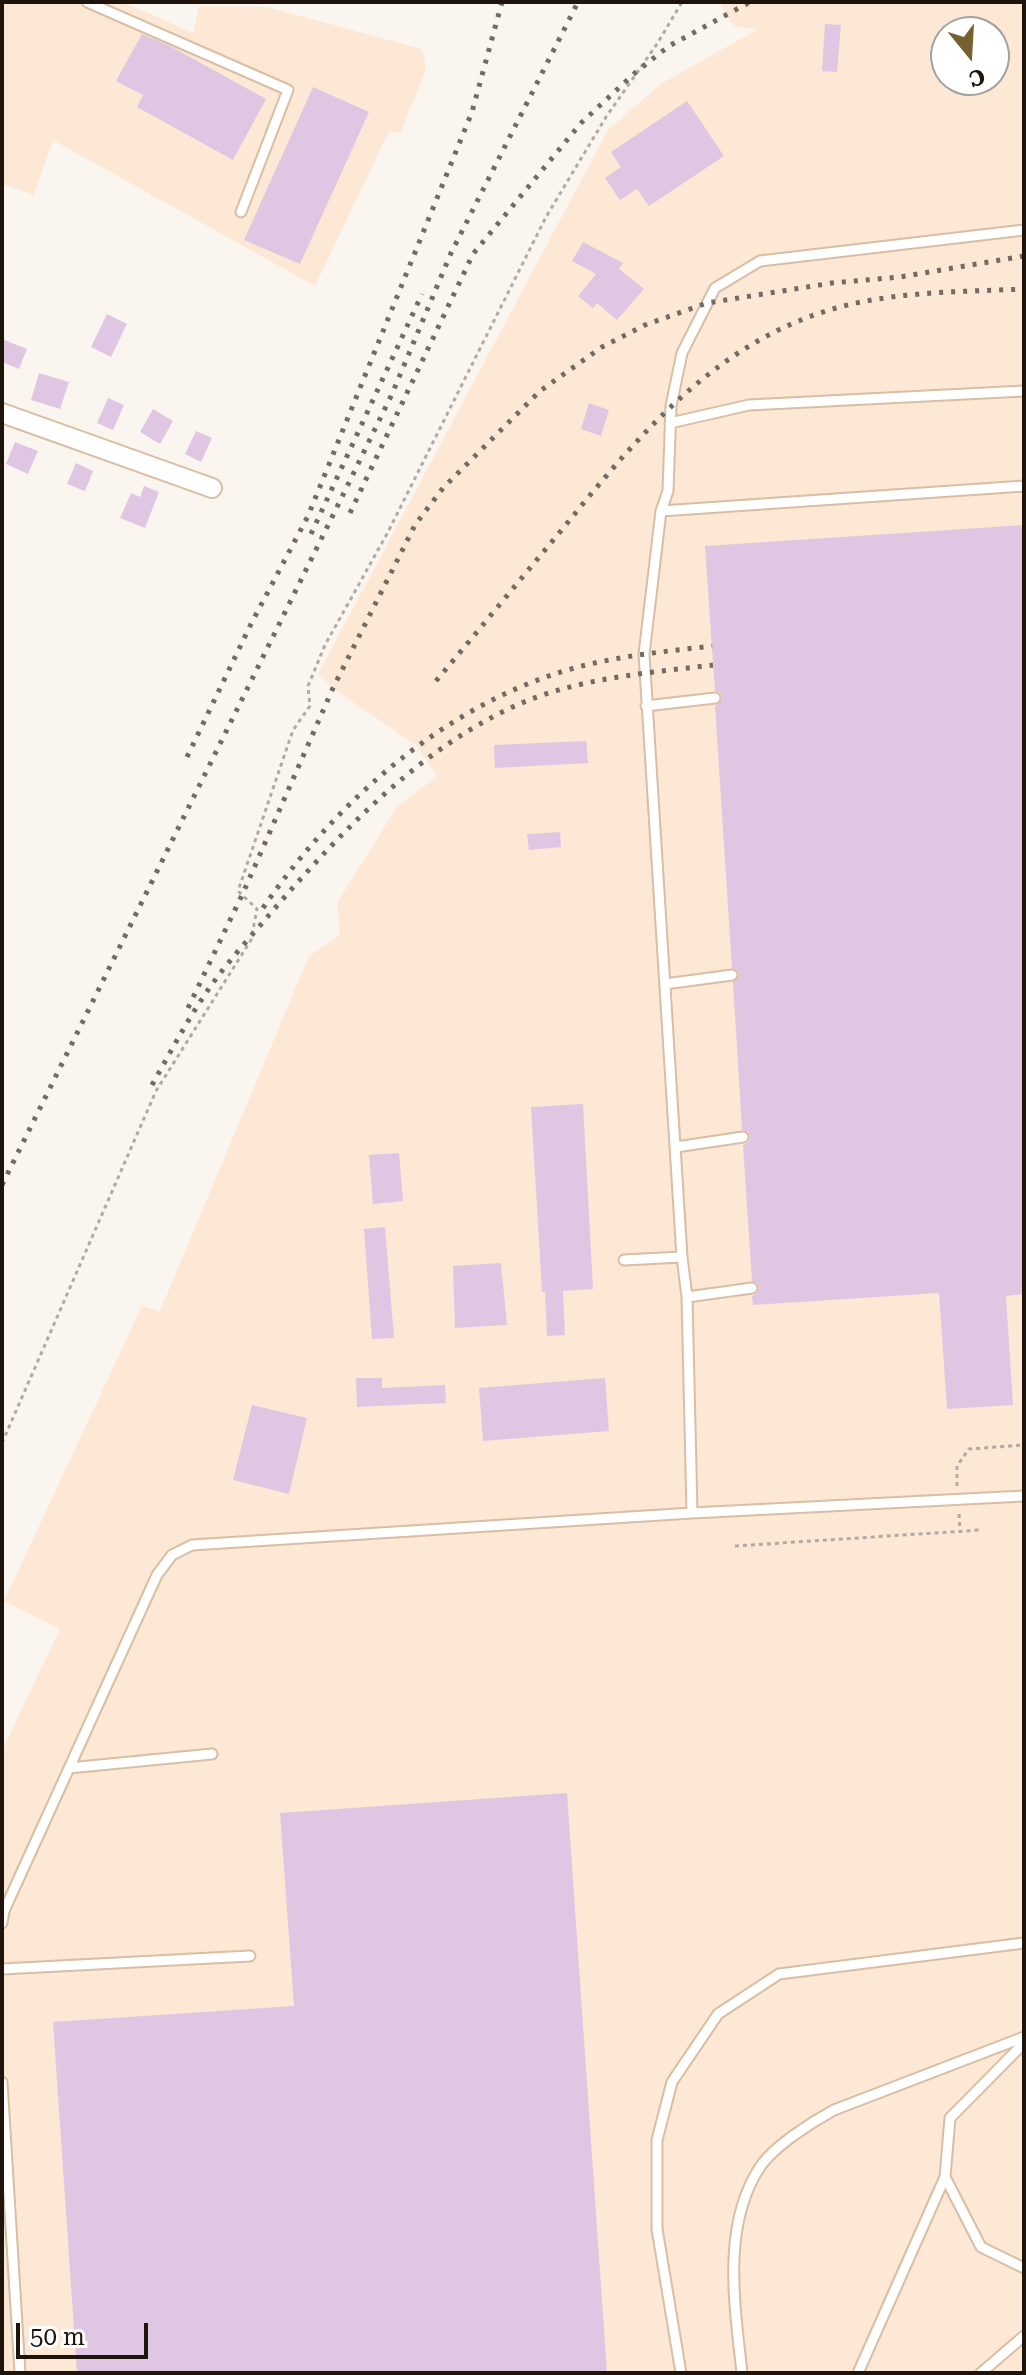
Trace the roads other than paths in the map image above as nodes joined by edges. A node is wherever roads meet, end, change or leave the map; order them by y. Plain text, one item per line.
1 (87, 2) edge
2 (241, 212) dead end
3 (1024, 230) edge
4 (1024, 391) edge
5 (2, 413) edge
6 (670, 423) junction
7 (1024, 486) edge
8 (212, 488) dead end
9 (661, 511) junction
10 (715, 698) dead end
11 (646, 706) junction
12 (732, 975) dead end
13 (665, 984) junction
14 (743, 1137) dead end
15 (676, 1147) junction
16 (682, 1257) junction
17 (624, 1260) dead end
18 (752, 1288) dead end
19 (687, 1297) junction
20 (1024, 1496) edge
21 (692, 1513) junction
22 (212, 1754) dead end
23 (69, 1768) junction
24 (2, 1923) edge
25 (1024, 1943) edge
26 (250, 1956) dead end
27 (2, 1969) edge
28 (1024, 2037) edge
29 (1024, 2043) edge
30 (2, 2082) edge
31 (945, 2177) junction
32 (1024, 2268) edge
33 (1024, 2336) edge
34 (20, 2373) edge
35 (681, 2373) edge
36 (742, 2373) edge
37 (858, 2373) edge
38 (981, 2373) edge

1 - 2 lane
3 - 6 lane
4 - 6 lane
5 - 8 street
6 - 9 lane
7 - 9 lane
9 - 11 lane
10 - 11 lane
11 - 13 lane
12 - 13 lane
13 - 15 lane
14 - 15 lane
15 - 16 lane
16 - 17 lane
16 - 19 lane
18 - 19 lane
19 - 21 lane
20 - 21 lane
21 - 23 lane
22 - 23 lane
23 - 24 lane
25 - 35 lane
26 - 27 lane
28 - 36 lane
29 - 31 lane
30 - 34 lane
31 - 32 lane
31 - 37 lane
33 - 38 lane

